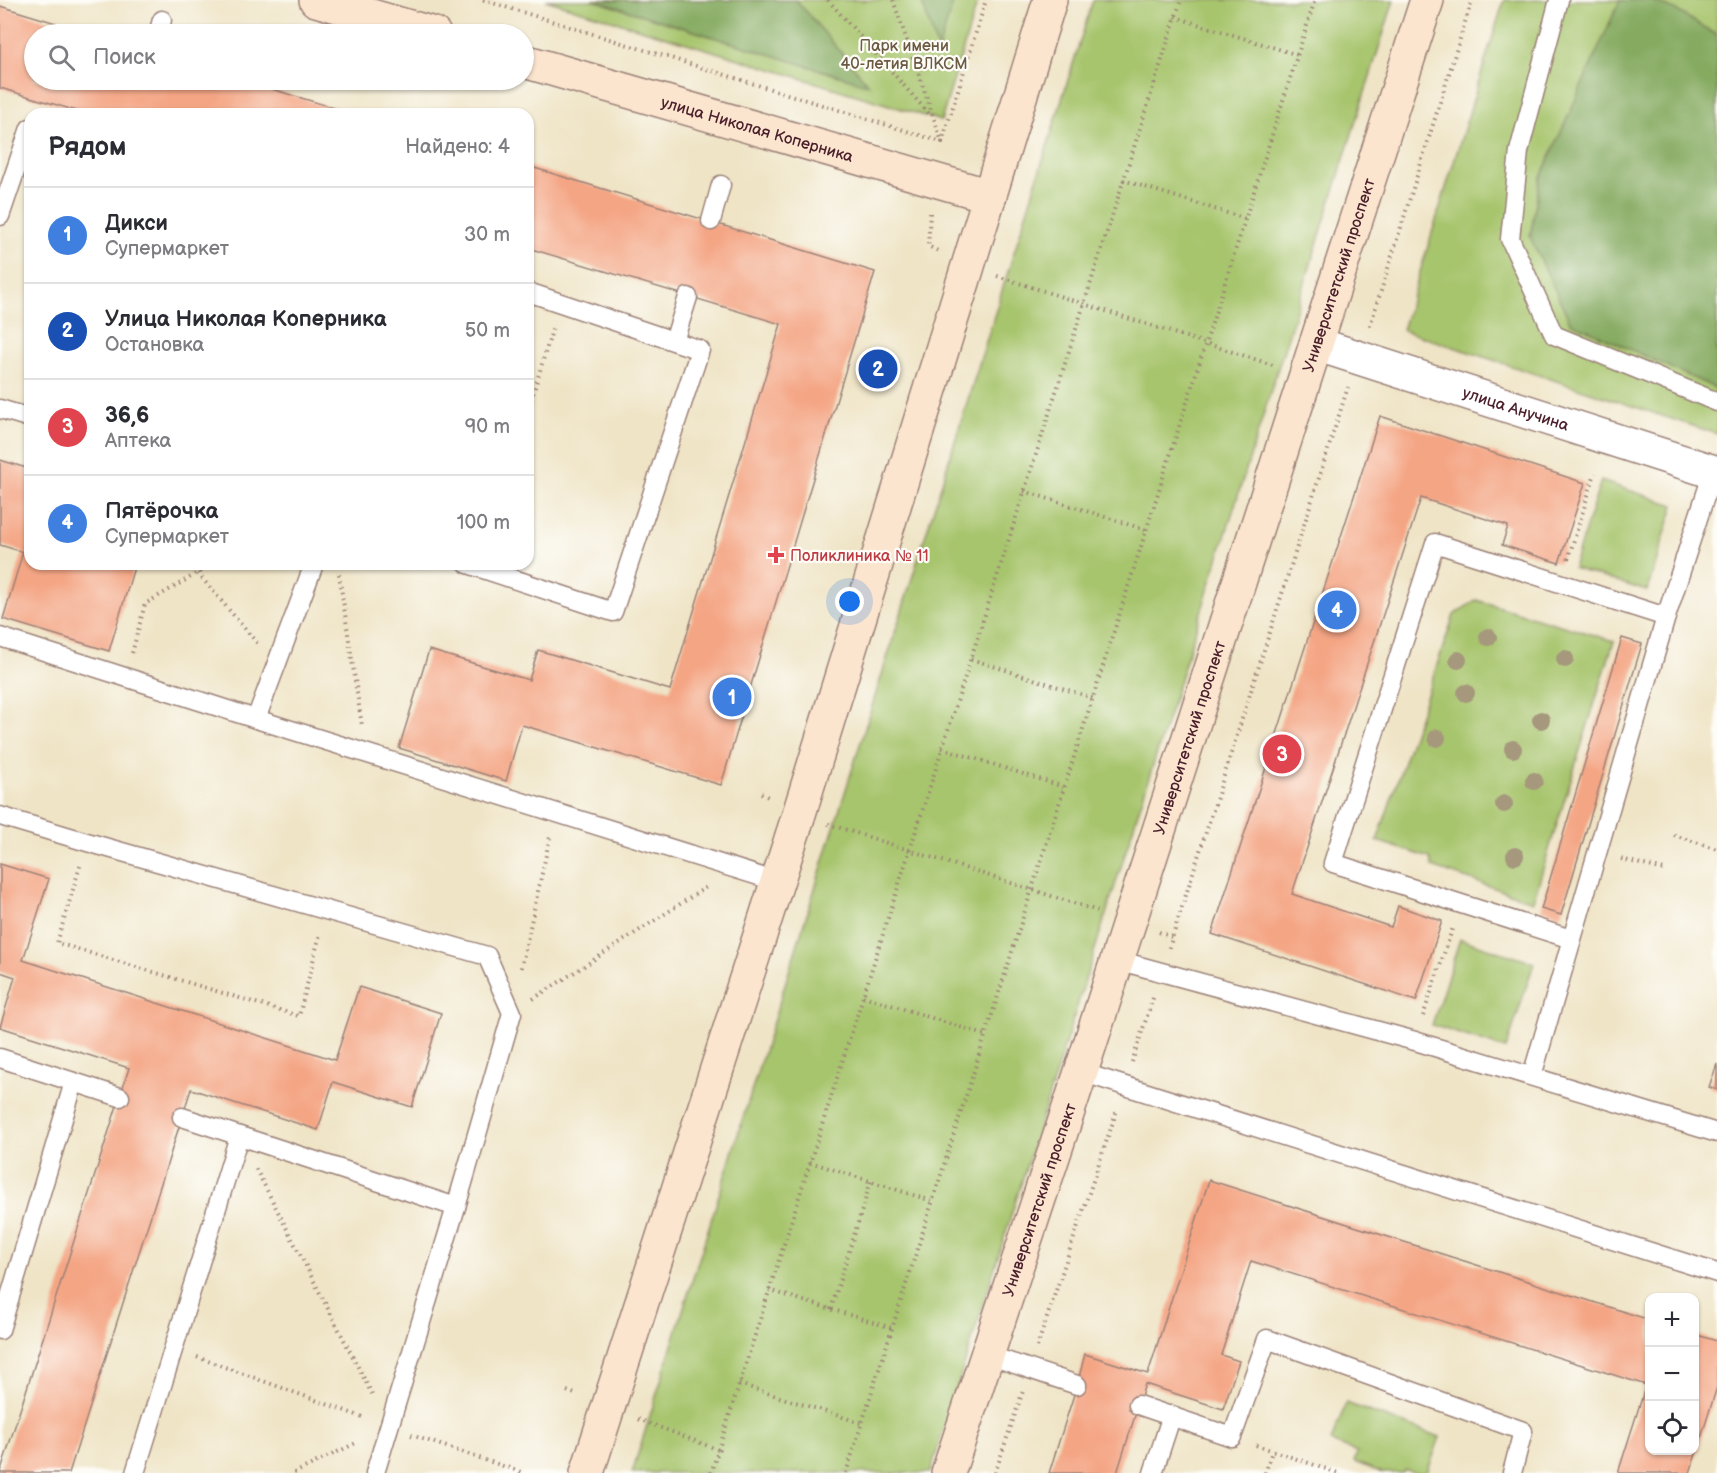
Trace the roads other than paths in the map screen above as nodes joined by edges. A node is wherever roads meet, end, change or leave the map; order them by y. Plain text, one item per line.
1 (316, 0) edge
2 (1050, 0) edge
3 (1427, 0) edge
4 (1559, 0) edge
5 (399, 24) edge
6 (534, 64) edge
7 (24, 146) edge
8 (722, 185) dead end
9 (990, 196) junction
10 (0, 216) edge
11 (711, 221) dead end
12 (534, 294) edge
13 (688, 297) dead end
14 (674, 341) junction
15 (1316, 345) junction
16 (1717, 402) edge
17 (0, 409) edge
18 (24, 416) edge
19 (1715, 472) edge
20 (312, 570) edge
21 (486, 570) edge
22 (1666, 617) junction
23 (0, 637) edge
24 (256, 719) junction
25 (0, 816) edge
26 (778, 882) junction
27 (1571, 939) junction
28 (1117, 960) junction
29 (0, 1058) edge
30 (1081, 1072) junction
31 (1533, 1076) junction
32 (74, 1082) junction
33 (120, 1097) dead end
34 (182, 1117) dead end
35 (1717, 1133) edge
36 (239, 1136) junction
37 (456, 1206) junction
38 (1717, 1273) edge
39 (0, 1330) edge
40 (988, 1355) junction
41 (1077, 1385) dead end
42 (1138, 1405) dead end
43 (1172, 1415) junction
44 (135, 1473) edge
45 (375, 1473) edge
46 (586, 1473) edge
47 (948, 1473) edge
48 (1153, 1473) edge
49 (1512, 1473) edge

1 - 5 main road
2 - 9 main road
3 - 15 main road, Университетский проспект
4 - 16 lane
6 - 9 main road, улица Николая Коперника
7 - 10 lane
8 - 11 lane
9 - 26 main road
12 - 14 lane
13 - 14 lane
14 - 21 lane
15 - 19 street, улица Анучина
15 - 28 main road, Университетский проспект
17 - 18 lane
19 - 22 lane
20 - 24 lane
22 - 27 lane
22 - 27 lane
23 - 24 lane
24 - 26 lane
25 - 37 lane
26 - 46 main road
27 - 31 lane
28 - 30 main road, Университетский проспект
28 - 31 lane
29 - 32 lane
30 - 38 lane
30 - 40 main road, Университетский проспект
31 - 35 lane
32 - 33 lane
32 - 39 lane
34 - 36 lane
36 - 37 lane
36 - 44 lane
37 - 45 lane
40 - 41 lane
40 - 47 main road, Университетский проспект
42 - 43 lane
43 - 48 lane
43 - 49 lane

